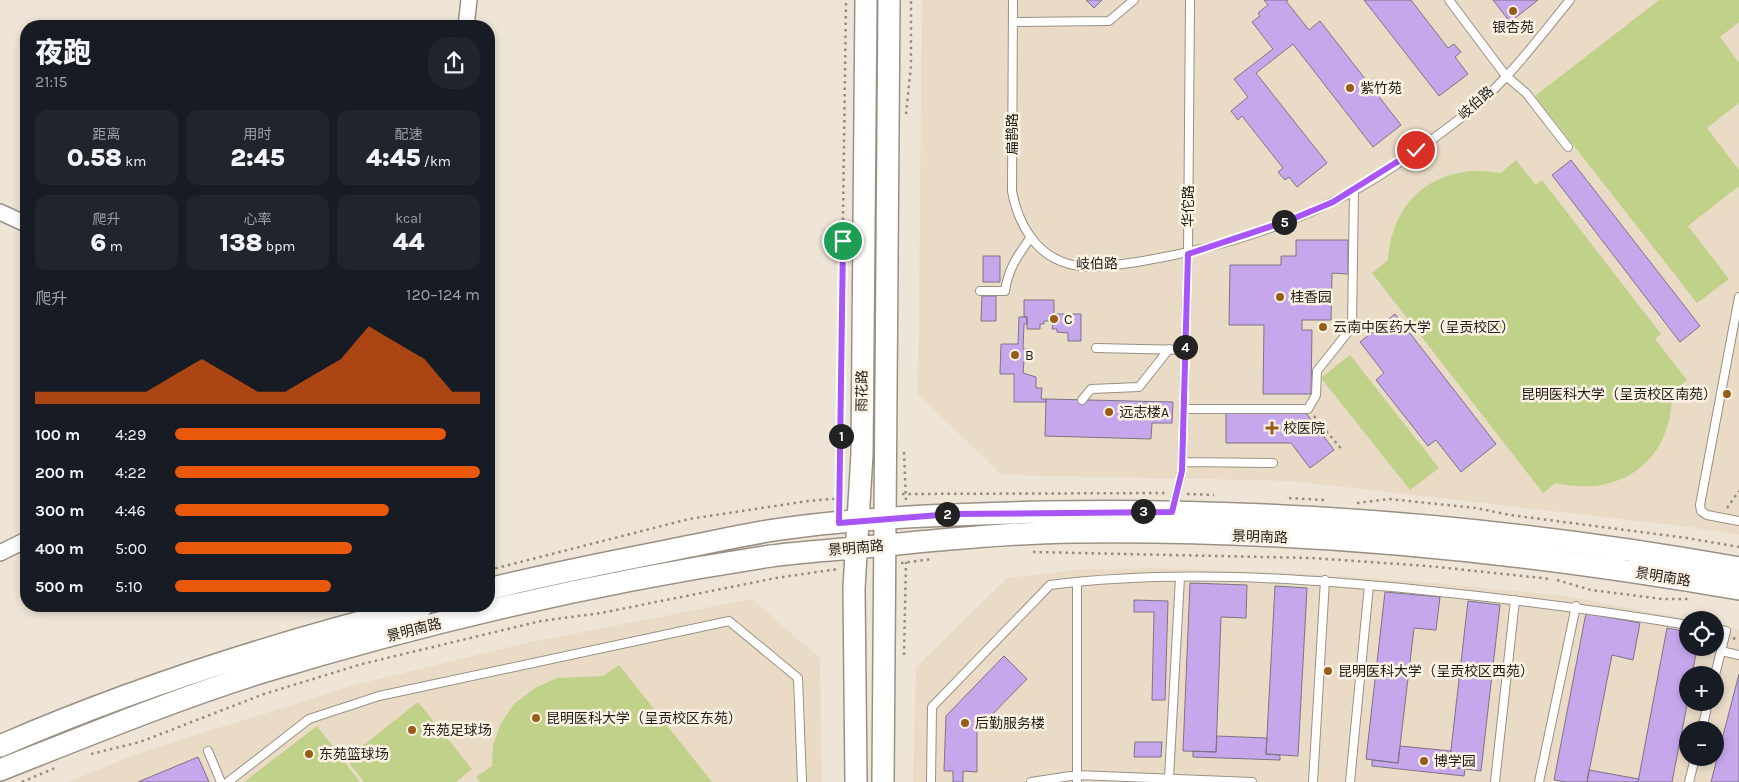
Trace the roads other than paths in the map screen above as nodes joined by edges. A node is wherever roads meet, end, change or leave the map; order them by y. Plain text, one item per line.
1 (469, 0) edge
2 (866, 0) edge
3 (889, 0) edge
4 (1013, 0) edge
5 (1134, 0) edge
6 (1190, 0) edge
7 (1449, 0) edge
8 (1570, 0) edge
9 (467, 20) edge
10 (1013, 22) junction
11 (1506, 76) junction
12 (1568, 147) dead end
13 (1354, 189) junction
14 (0, 212) edge
15 (20, 221) edge
16 (1031, 237) junction
17 (1188, 254) junction
18 (1050, 256) joint
19 (980, 291) dead end
20 (1739, 297) edge
21 (1096, 348) dead end
22 (1169, 349) junction
23 (1185, 350) junction
24 (1082, 400) dead end
25 (1184, 408) junction
26 (1182, 462) junction
27 (1273, 463) dead end
28 (896, 519) junction
29 (1739, 521) edge
30 (849, 522) junction
31 (1169, 523) junction
32 (20, 543) edge
33 (0, 553) edge
34 (896, 554) junction
35 (847, 558) junction
36 (1739, 568) edge
37 (1180, 577) junction
38 (1326, 580) junction
39 (1077, 582) junction
40 (1369, 585) junction
41 (495, 588) edge
42 (1739, 590) edge
43 (1515, 600) junction
44 (1576, 606) junction
45 (495, 610) edge
46 (395, 612) edge
47 (487, 612) edge
48 (1679, 623) edge
49 (1724, 652) edge
50 (1739, 655) edge
51 (0, 746) edge
52 (208, 751) dead end
53 (1693, 766) edge
54 (0, 770) edge
55 (1078, 778) edge
56 (1169, 778) junction
57 (1224, 781) edge
58 (221, 782) edge
59 (228, 782) edge
60 (802, 782) edge
61 (856, 782) edge
62 (883, 782) edge
63 (931, 782) edge
64 (1031, 782) edge
65 (1252, 782) edge
66 (1313, 782) edge
67 (1350, 782) edge
68 (1495, 782) edge
69 (1540, 782) edge
70 (1689, 782) edge

1 - 9 street
2 - 30 street, 雨花路
3 - 28 street, 雨花路
4 - 10 lane, 扁鹊路
5 - 10 lane
6 - 17 lane, 华佗路
7 - 11 lane
8 - 11 lane, 岐伯路
10 - 16 lane, 扁鹊路
11 - 12 lane
11 - 13 lane, 岐伯路
13 - 17 lane, 岐伯路
13 - 25 lane
14 - 15 street
16 - 18 lane, 扁鹊路
16 - 19 lane
17 - 18 lane, 岐伯路
17 - 23 lane, 华佗路
20 - 29 lane
21 - 22 lane
22 - 23 lane
22 - 24 lane
23 - 25 lane, 华佗路
25 - 26 lane, 华佗路
26 - 27 lane
26 - 31 lane, 华佗路
28 - 30 street, 景明南路
28 - 31 street, 景明南路
28 - 34 street, 雨花路
30 - 35 street, 雨花路
30 - 41 street, 景明南路
31 - 34 street, 景明南路
31 - 36 street, 景明南路
31 - 42 street, 景明南路
32 - 33 street
34 - 35 street, 景明南路
34 - 62 street, 雨花路
35 - 45 street, 景明南路
35 - 61 street, 雨花路
37 - 38 lane
37 - 39 lane
37 - 56 lane
38 - 40 lane
38 - 66 lane
39 - 55 lane
39 - 63 lane
40 - 43 lane
40 - 67 lane
43 - 44 lane
43 - 68 lane
44 - 48 lane
44 - 69 lane
46 - 51 street, 景明南路
47 - 54 street, 景明南路
49 - 50 lane
52 - 58 lane
53 - 70 lane
55 - 56 lane
55 - 64 lane
56 - 57 lane
57 - 65 lane
59 - 60 lane

